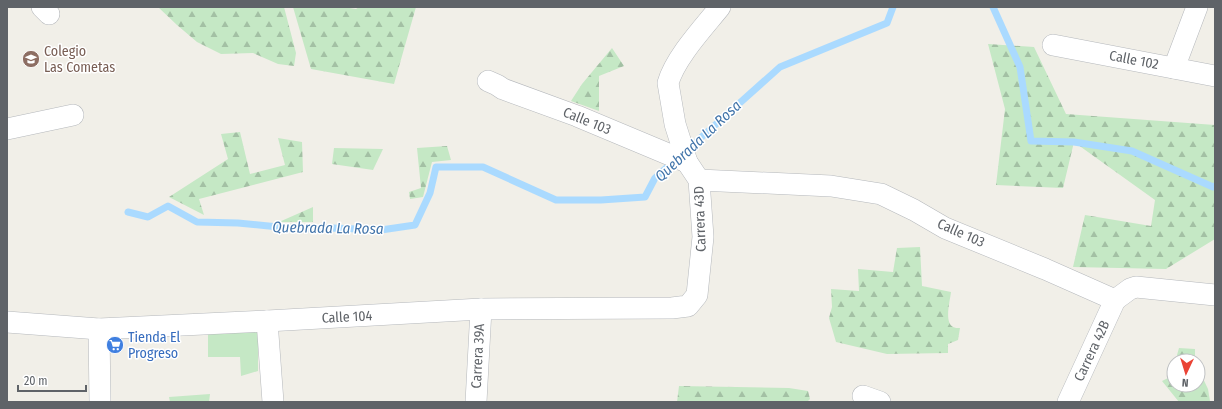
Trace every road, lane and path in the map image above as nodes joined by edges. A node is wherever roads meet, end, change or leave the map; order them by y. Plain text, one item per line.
1 (720, 7) edge
2 (1197, 7) edge
3 (1053, 45) dead end
4 (1174, 68) junction
5 (1215, 76) edge
6 (488, 81) dead end
7 (73, 115) dead end
8 (7, 129) edge
9 (687, 162) junction
10 (699, 180) junction
11 (1215, 295) edge
12 (1115, 300) junction
13 (688, 306) joint
14 (481, 309) junction
15 (267, 321) junction
16 (7, 322) edge
17 (99, 329) junction
18 (100, 402) edge
19 (273, 402) edge
20 (476, 402) edge
21 (1068, 402) edge

1 - 9 street, Carrera 43D
2 - 4 street
3 - 4 street, Calle 102
4 - 5 street, Calle 102
6 - 9 street, Calle 103
7 - 8 street
9 - 10 street, Carrera 43D
10 - 12 street, Calle 103
10 - 13 street, Carrera 43D
11 - 12 street
12 - 21 street, Carrera 42B
13 - 14 street, Calle 104
14 - 15 street, Calle 104
14 - 20 street, Carrera 39A
15 - 17 street, Calle 104
15 - 19 street
16 - 17 street, Calle 104
17 - 18 street

